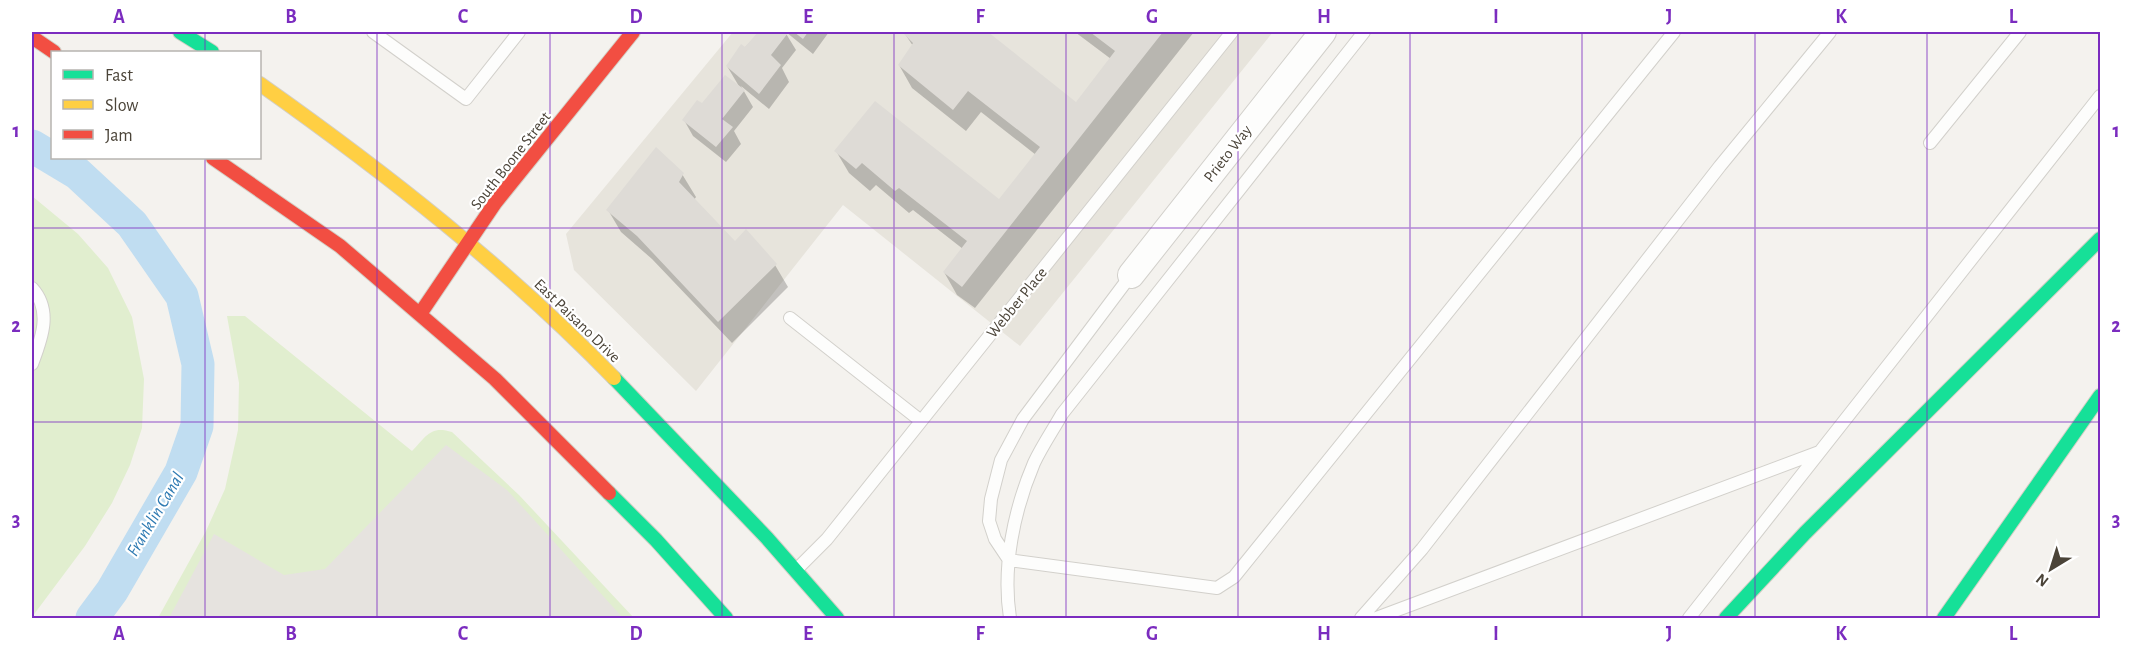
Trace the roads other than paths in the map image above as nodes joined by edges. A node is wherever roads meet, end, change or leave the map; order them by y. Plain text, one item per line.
1 (180, 32) edge
2 (373, 32) edge
3 (519, 32) edge
4 (633, 32) edge
5 (1232, 32) edge
6 (1323, 32) edge
7 (1364, 32) edge
8 (1674, 32) edge
9 (1830, 32) edge
10 (2020, 32) edge
11 (32, 37) edge
12 (53, 51) edge
13 (210, 51) edge
14 (261, 85) edge
15 (2100, 96) edge
16 (1930, 143) dead end
17 (214, 159) edge
18 (2100, 239) edge
19 (467, 243) junction
20 (1131, 275) joint
21 (32, 288) edge
22 (420, 314) junction
23 (790, 318) dead end
24 (32, 364) edge
25 (2100, 396) edge
26 (921, 421) junction
27 (1821, 452) junction
28 (1008, 560) junction
29 (797, 569) junction
30 (726, 618) edge
31 (837, 618) edge
32 (1010, 618) edge
33 (1361, 618) edge
34 (1376, 618) edge
35 (1689, 618) edge
36 (1726, 618) edge
37 (1945, 618) edge

1 - 13 main road
2 - 3 lane
4 - 19 main road, South Boone Street
5 - 26 lane, Webber Place
6 - 20 street, Prieto Way
7 - 28 lane
8 - 28 lane
9 - 33 lane
10 - 16 lane
11 - 12 main road
14 - 19 main road, East Paisano Drive
15 - 27 lane
17 - 22 main road
18 - 36 main road
19 - 22 main road, South Boone Street
19 - 29 main road, East Paisano Drive
20 - 28 lane
21 - 24 lane
22 - 30 main road
23 - 26 lane
25 - 37 main road
26 - 29 lane, Webber Place
27 - 34 lane
27 - 35 lane
28 - 32 lane
29 - 31 main road, East Paisano Drive

